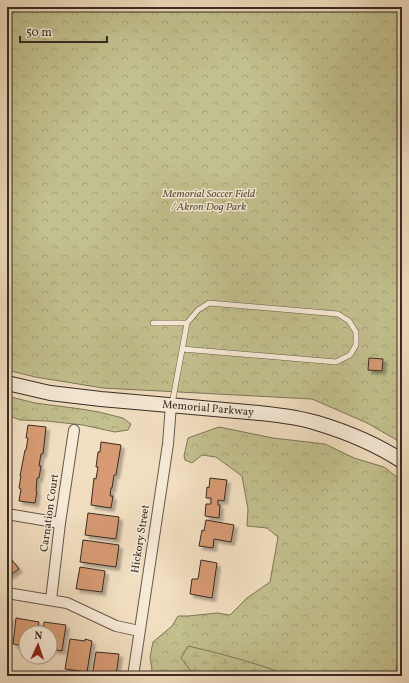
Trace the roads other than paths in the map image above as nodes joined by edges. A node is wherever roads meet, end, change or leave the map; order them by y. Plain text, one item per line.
1 (153, 323) dead end
2 (187, 323) junction
3 (182, 349) junction
4 (7, 383) edge
5 (171, 405) junction
6 (74, 430) dead end
7 (402, 460) edge
8 (7, 514) edge
9 (60, 523) junction
10 (7, 592) edge
11 (51, 600) junction
12 (139, 631) junction
13 (133, 676) edge

1 - 2 lane
2 - 3 lane
2 - 3 lane
3 - 5 lane
4 - 5 main road, Memorial Parkway
5 - 7 main road, Memorial Parkway
5 - 12 street, Hickory Street
6 - 9 street, Carnation Court
8 - 9 street
9 - 11 street, Carnation Court
10 - 11 street
11 - 12 street
12 - 13 street, Hickory Street

